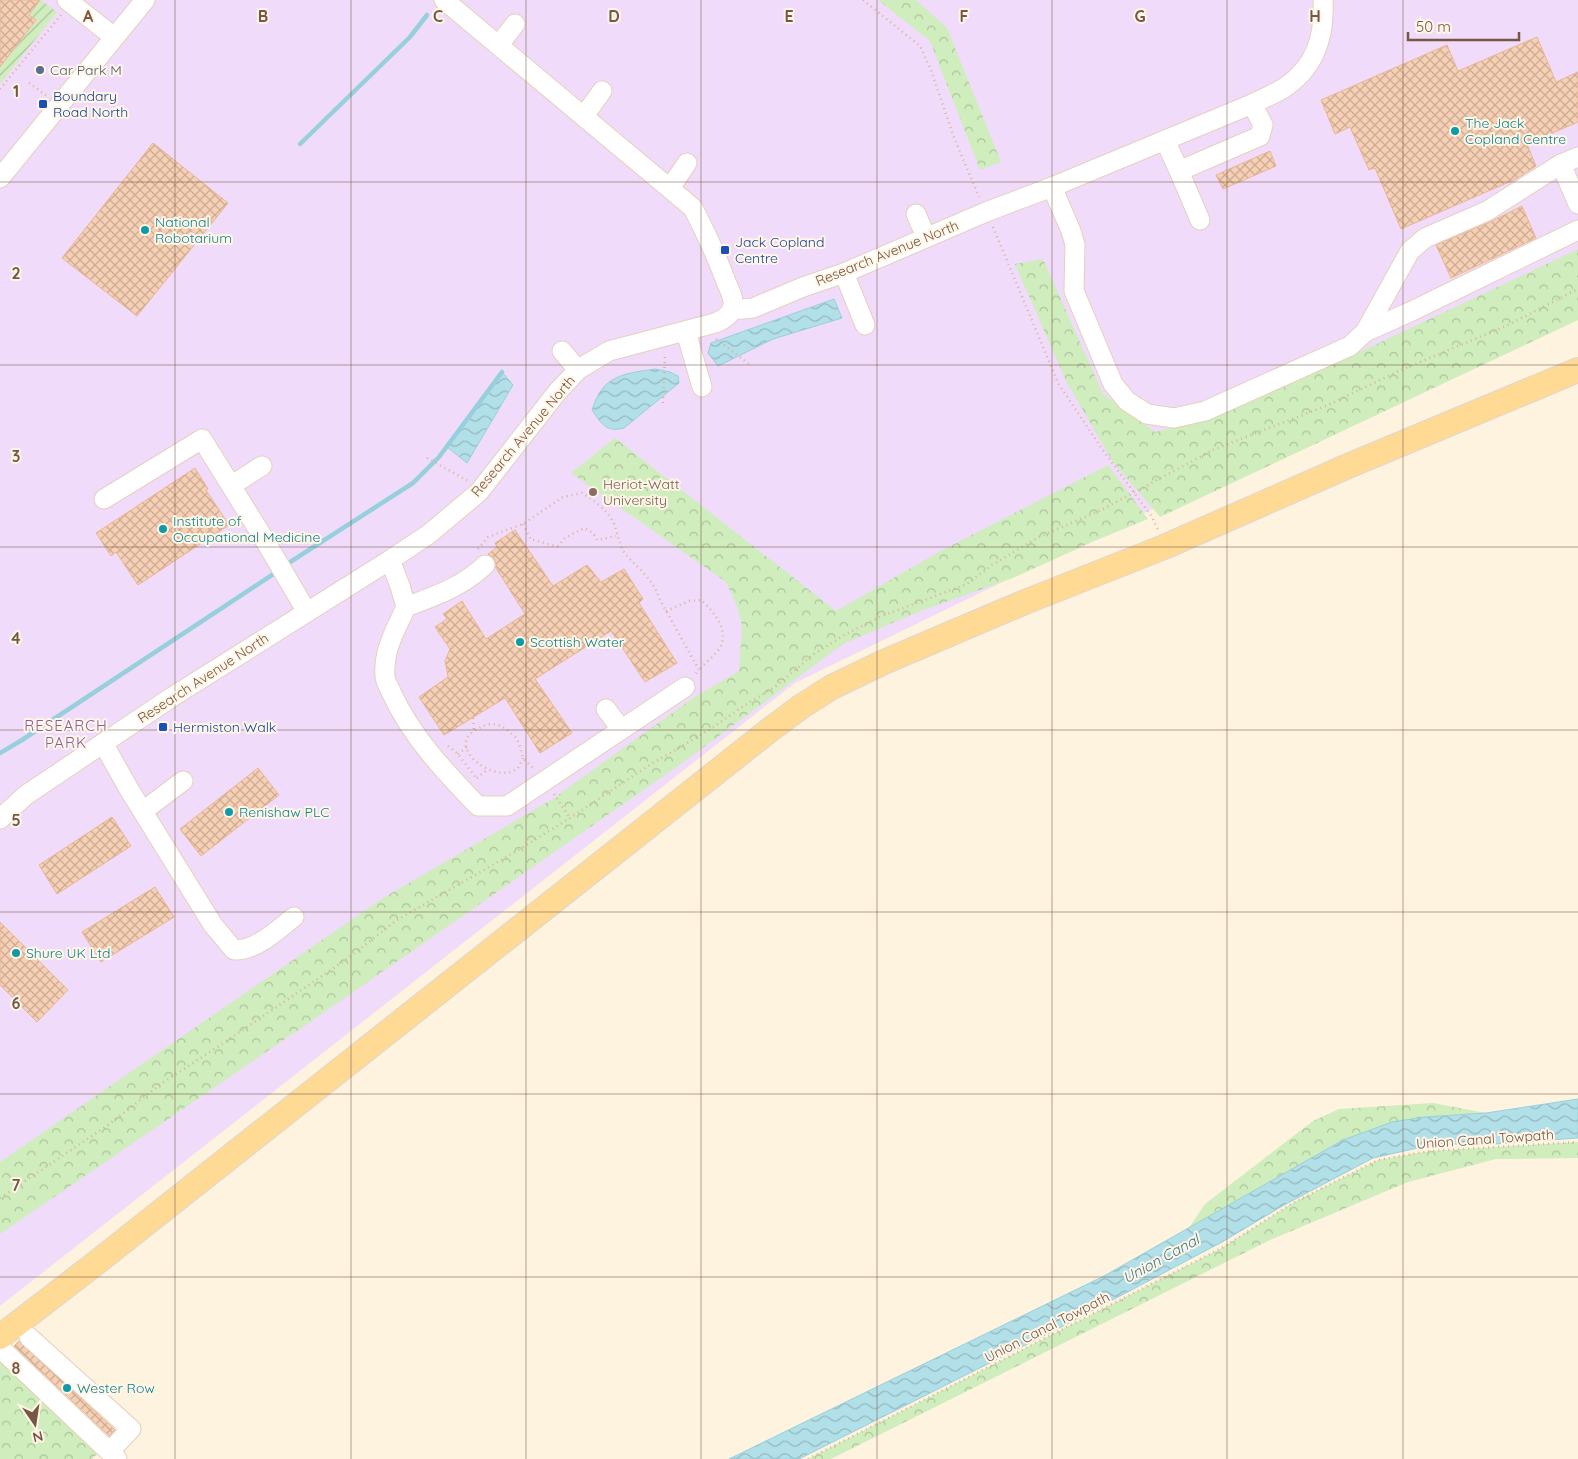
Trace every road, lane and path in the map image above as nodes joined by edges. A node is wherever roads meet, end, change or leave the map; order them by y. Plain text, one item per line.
1 (145, 0) edge
2 (444, 0) edge
3 (1323, 0) edge
4 (65, 5) edge
5 (514, 24) dead end
6 (114, 37) junction
7 (499, 45) junction
8 (29, 83) dead end
9 (0, 89) edge
10 (602, 91) dead end
11 (45, 95) dead end
12 (1252, 104) junction
13 (584, 116) junction
14 (1165, 140) junction
15 (1578, 157) edge
16 (687, 162) dead end
17 (1560, 164) junction
18 (1179, 171) junction
19 (0, 178) edge
20 (1052, 187) junction
21 (670, 188) junction
22 (1578, 204) edge
23 (916, 214) dead end
24 (1200, 220) dead end
25 (1578, 230) edge
26 (926, 237) junction
27 (844, 273) junction
28 (1388, 292) junction
29 (732, 310) junction
30 (1412, 312) junction
31 (865, 325) dead end
32 (686, 332) junction
33 (1365, 332) junction
34 (717, 339) dead end
35 (562, 351) dead end
36 (664, 363) dead end
37 (749, 364) dead end
38 (578, 370) junction
39 (1578, 370) edge
40 (702, 387) dead end
41 (663, 403) dead end
42 (1102, 449) dead end
43 (427, 458) dead end
44 (262, 466) dead end
45 (232, 485) junction
46 (464, 487) dead end
47 (104, 499) dead end
48 (523, 524) junction
49 (617, 536) junction
50 (1164, 547) junction
51 (481, 558) joint
52 (390, 560) junction
53 (406, 607) junction
54 (666, 611) junction
55 (307, 612) junction
56 (699, 670) junction
57 (685, 687) joint
58 (606, 709) dead end
59 (473, 718) dead end
60 (622, 729) junction
61 (474, 732) junction
62 (103, 743) junction
63 (467, 747) junction
64 (458, 754) dead end
65 (487, 770) junction
66 (476, 778) dead end
67 (183, 781) dead end
68 (143, 810) junction
69 (0, 819) edge
70 (294, 918) dead end
71 (1578, 1142) edge
72 (0, 1337) edge
73 (29, 1337) dead end
74 (0, 1348) edge
75 (114, 1455) edge
76 (808, 1459) edge

1 - 6 street
2 - 7 street
3 - 12 street, Research Avenue North
4 - 6 street
4 - 9 path
5 - 7 street
6 - 19 street
7 - 13 street
8 - 11 path
10 - 13 street
12 - 14 street, Research Avenue North
12 - 18 street
13 - 21 street
14 - 18 street
14 - 20 street, Research Avenue North
15 - 17 street
16 - 21 street
17 - 22 street
17 - 28 street
18 - 24 street
20 - 26 street, Research Avenue North
20 - 33 street
21 - 29 street
23 - 26 street
25 - 30 street
26 - 27 street, Research Avenue North
27 - 29 street, Research Avenue North
27 - 31 street
28 - 30 street
28 - 33 street
29 - 32 street, Research Avenue North
30 - 33 street
32 - 38 street, Research Avenue North
32 - 40 street
34 - 37 path
35 - 38 street
36 - 41 path
38 - 52 street, Research Avenue North
39 - 50 main road
42 - 50 path
43 - 46 path
44 - 45 street
45 - 47 street
45 - 55 street
48 - 49 path
48 - 49 path
48 - 51 path
49 - 54 path
50 - 72 main road
51 - 53 street
52 - 53 street
52 - 55 street, Research Avenue North
53 - 60 street
54 - 56 path
54 - 56 path
55 - 62 street, Research Avenue North
56 - 57 path
57 - 60 street
58 - 60 street
59 - 61 path
61 - 63 path
61 - 65 path
62 - 68 street
62 - 69 street, Research Avenue North
63 - 64 path
63 - 65 path
65 - 66 path
67 - 68 street
68 - 70 street
71 - 76 path, Union Canal Towpath
73 - 75 street
74 - 75 street

